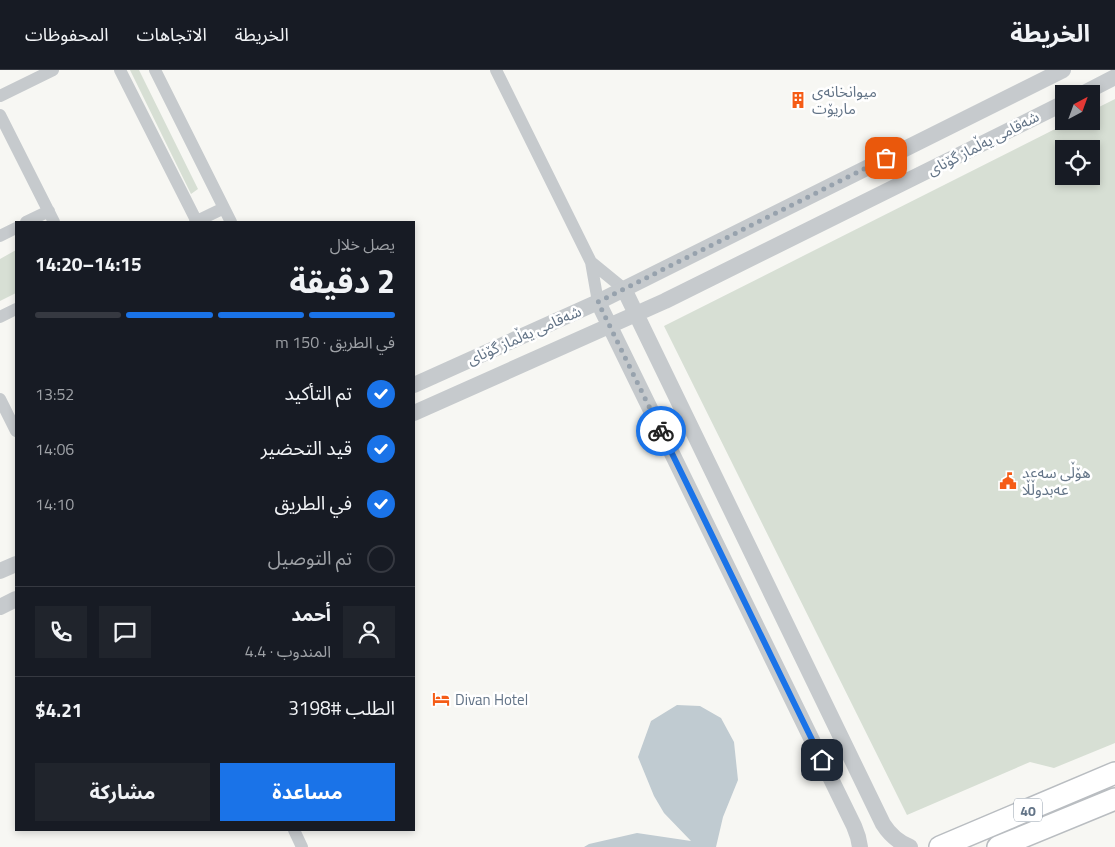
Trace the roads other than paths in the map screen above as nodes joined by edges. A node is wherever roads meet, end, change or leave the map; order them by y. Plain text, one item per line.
1 (54, 70) edge
2 (120, 70) edge
3 (155, 70) edge
4 (496, 70) edge
5 (1062, 70) edge
6 (1115, 77) edge
7 (1099, 85) edge
8 (0, 96) edge
9 (1055, 107) edge
10 (0, 115) edge
11 (224, 208) junction
12 (52, 217) edge
13 (31, 221) edge
14 (196, 221) edge
15 (199, 221) edge
16 (230, 221) edge
17 (15, 228) edge
18 (0, 236) edge
19 (591, 262) junction
20 (624, 289) junction
21 (598, 302) junction
22 (15, 310) edge
23 (636, 314) junction
24 (0, 317) edge
25 (610, 326) junction
26 (415, 385) edge
27 (0, 399) edge
28 (415, 413) edge
29 (15, 429) edge
30 (15, 564) edge
31 (0, 571) edge
32 (15, 600) edge
33 (0, 607) edge
34 (1115, 773) edge
35 (1115, 799) edge
36 (878, 814) junction
37 (854, 826) junction
38 (294, 831) edge
39 (302, 847) edge
40 (860, 847) edge
41 (910, 847) edge
42 (940, 847) edge
43 (998, 847) edge

1 - 8 street
2 - 14 street
3 - 11 street
4 - 19 street
5 - 20 street, شەقامی یەڵماز گۆنای
6 - 7 street
9 - 23 street, شەقامی یەڵماز گۆنای
10 - 12 street
11 - 15 street
11 - 16 street
12 - 13 street
17 - 18 street
19 - 20 street
19 - 21 street
20 - 21 street, شەقامی یەڵماز گۆنای
20 - 23 street
21 - 25 street
21 - 26 street, شەقامی یەڵماز گۆنای
22 - 24 street
23 - 25 street, شەقامی یەڵماز گۆنای
23 - 36 street
25 - 28 street, شەقامی یەڵماز گۆنای
25 - 37 street
27 - 29 street
30 - 31 street
32 - 33 street
34 - 42 main road, 40
35 - 43 main road, 40
36 - 37 street
36 - 41 street
37 - 40 street
38 - 39 street

